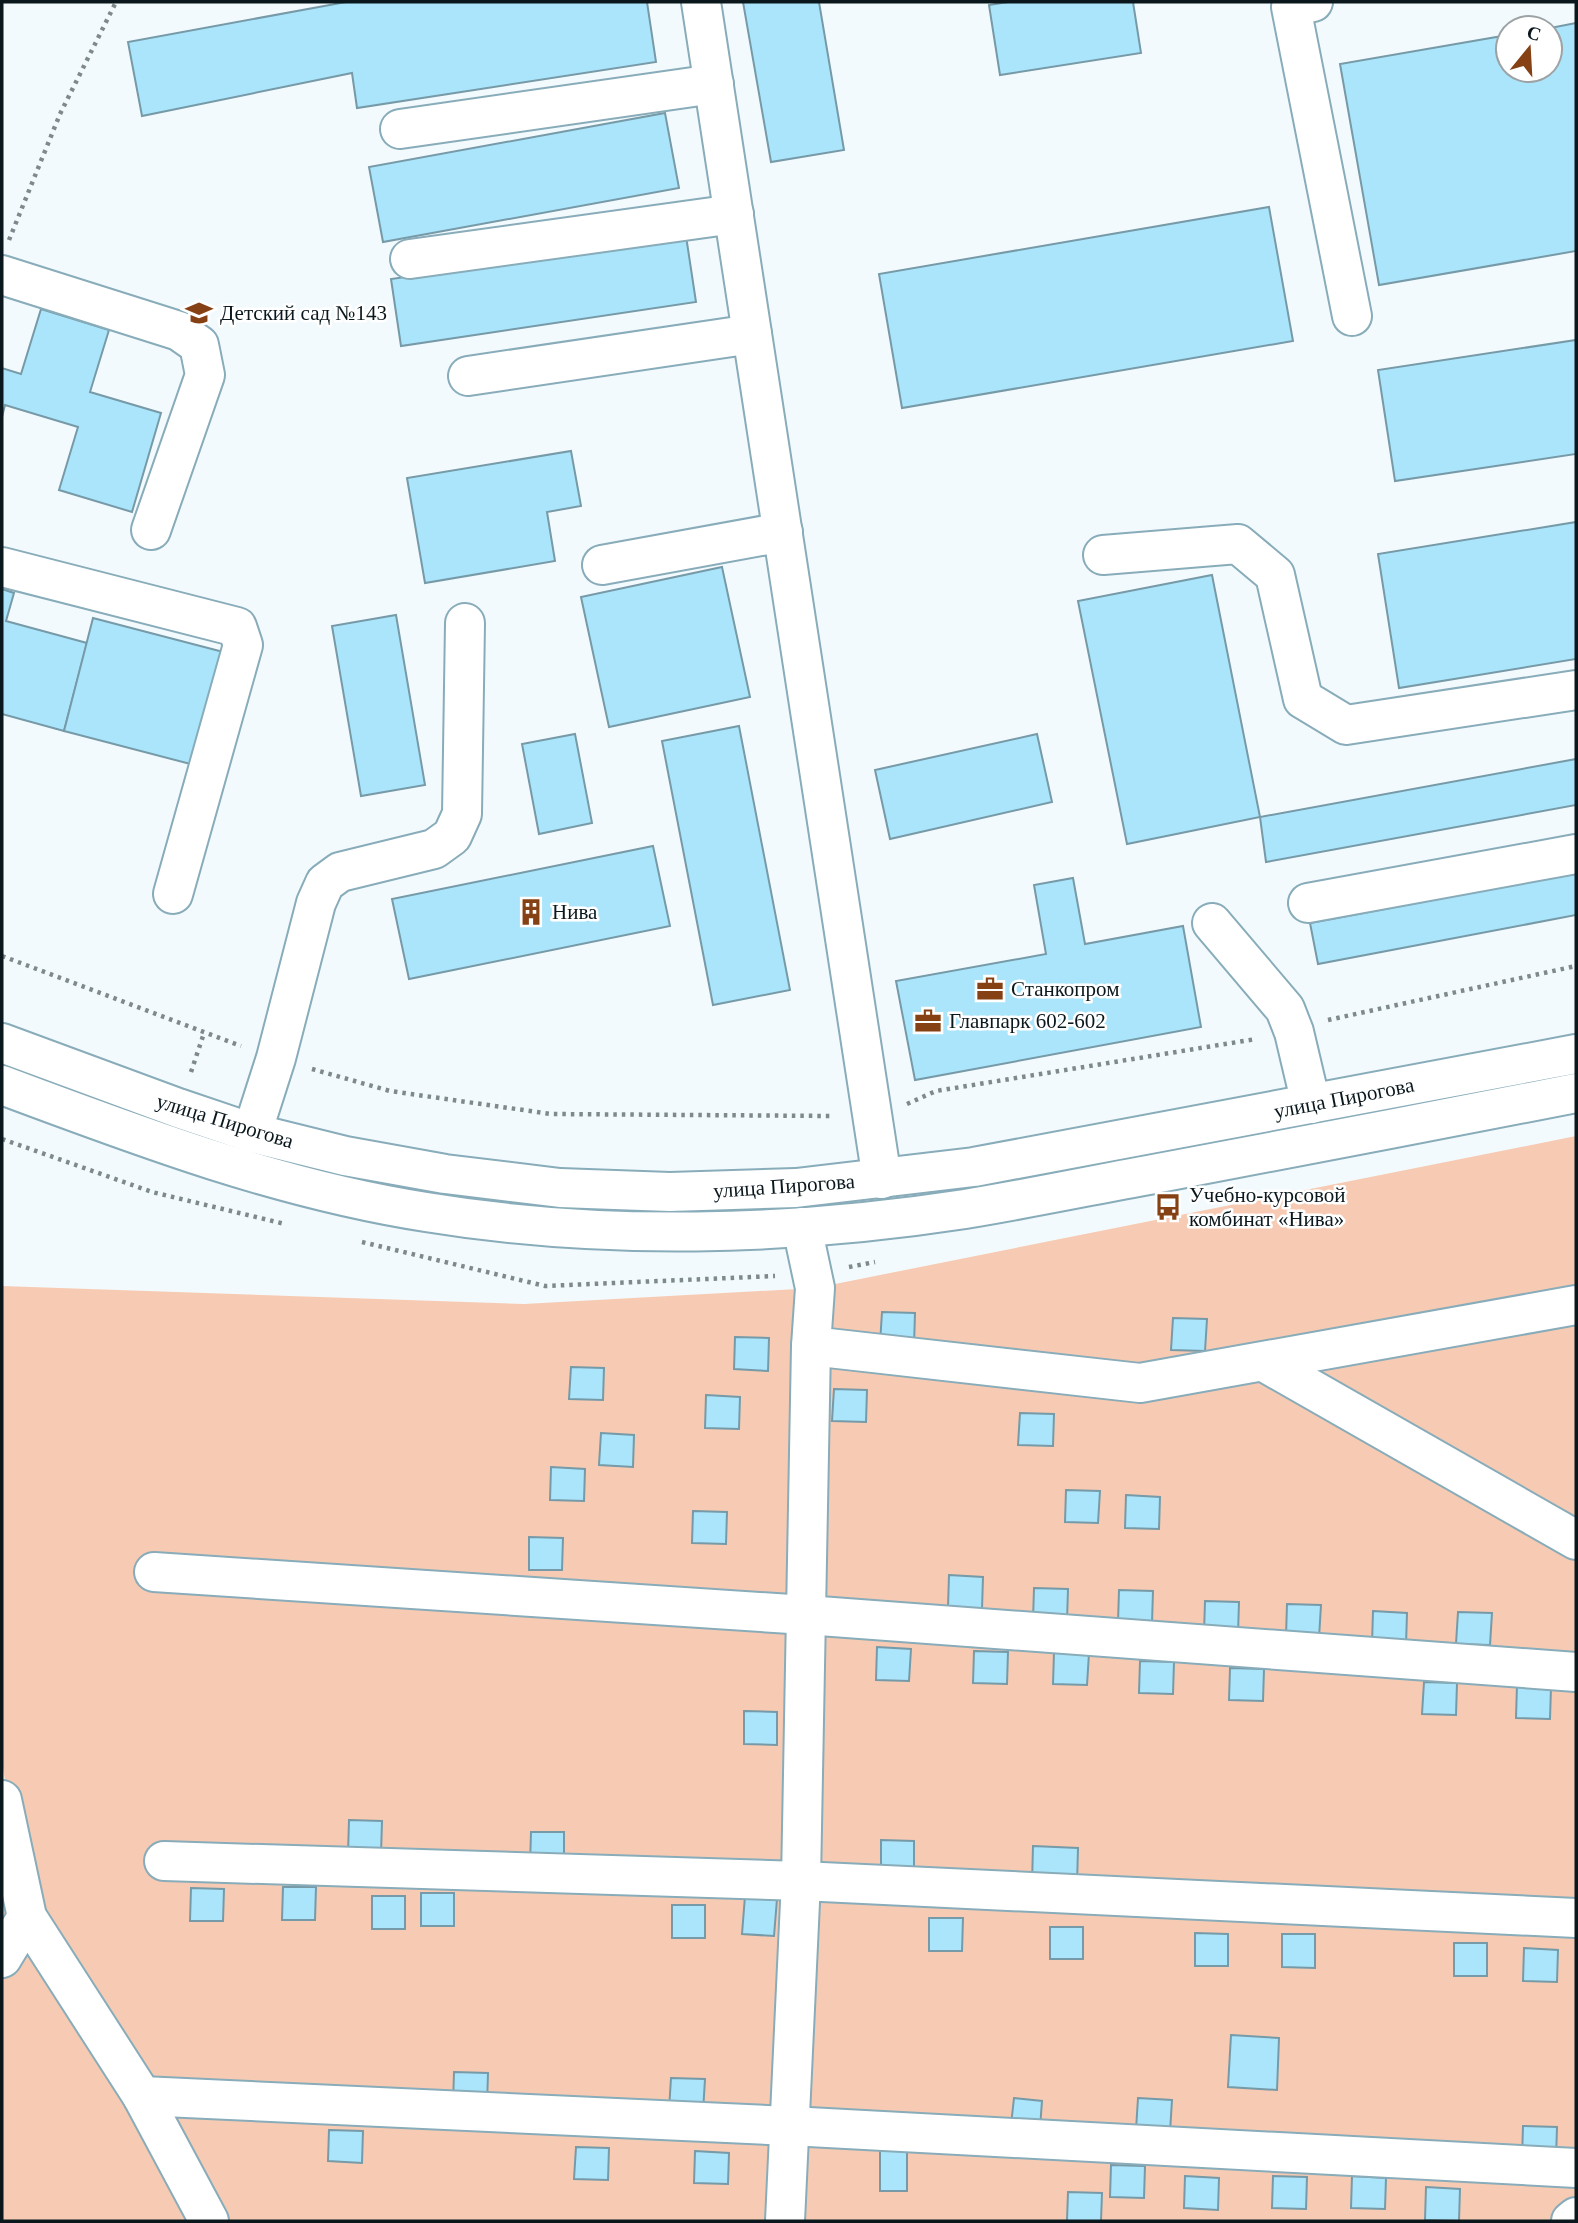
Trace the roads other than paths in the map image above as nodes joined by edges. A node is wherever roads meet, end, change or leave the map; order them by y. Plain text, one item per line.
1 (701, 2) edge
2 (1313, 2) edge
3 (713, 84) junction
4 (400, 129) dead end
5 (734, 214) junction
6 (410, 259) dead end
7 (4, 260) edge
8 (1352, 316) dead end
9 (752, 334) junction
10 (468, 376) dead end
11 (151, 530) dead end
12 (783, 532) junction
13 (1103, 555) dead end
14 (602, 565) dead end
15 (2, 567) edge
16 (465, 623) dead end
17 (1576, 690) edge
18 (1576, 854) edge
19 (173, 894) dead end
20 (1308, 903) dead end
21 (1212, 923) dead end
22 (2, 1044) edge
23 (1576, 1054) edge
24 (2, 1085) edge
25 (1576, 1093) edge
26 (1311, 1104) junction
27 (252, 1132) junction
28 (1320, 1143) junction
29 (242, 1169) junction
30 (882, 1179) junction
31 (796, 1188) junction
32 (888, 1218) junction
33 (802, 1227) junction
34 (1576, 1305) edge
35 (811, 1346) junction
36 (1264, 1362) junction
37 (1576, 1540) edge
38 (154, 1572) dead end
39 (806, 1615) junction
40 (1576, 1672) edge
41 (2, 1800) edge
42 (164, 1861) dead end
43 (801, 1881) junction
44 (27, 1917) junction
45 (1576, 1918) edge
46 (2, 1958) edge
47 (142, 2096) junction
48 (790, 2126) junction
49 (1576, 2168) edge
50 (1576, 2217) edge
51 (209, 2221) edge
52 (785, 2221) edge
53 (1572, 2221) edge

1 - 3 main road
2 - 8 main road
3 - 4 main road
3 - 5 main road
5 - 6 main road
5 - 9 main road
7 - 11 main road
9 - 10 main road
9 - 12 main road
12 - 14 main road
12 - 30 main road
13 - 17 main road
15 - 19 main road
16 - 27 main road
18 - 20 main road
21 - 26 main road
22 - 27 main road, улица Пирогова
23 - 26 main road, улица Пирогова
24 - 29 main road, улица Пирогова
25 - 28 main road, улица Пирогова
26 - 28 main road
26 - 30 main road, улица Пирогова
27 - 29 main road
27 - 31 main road, улица Пирогова
28 - 32 main road, улица Пирогова
29 - 33 main road, улица Пирогова
30 - 31 main road, улица Пирогова
30 - 32 main road
31 - 33 main road
32 - 33 main road, улица Пирогова
33 - 35 main road
34 - 36 main road
35 - 36 main road
35 - 39 main road
36 - 37 main road
38 - 39 main road
39 - 40 main road
39 - 43 main road
41 - 44 main road
42 - 43 main road
43 - 45 main road
43 - 48 main road
44 - 46 main road
44 - 47 main road
47 - 48 main road
47 - 51 main road
48 - 49 main road
48 - 52 main road
50 - 53 main road

